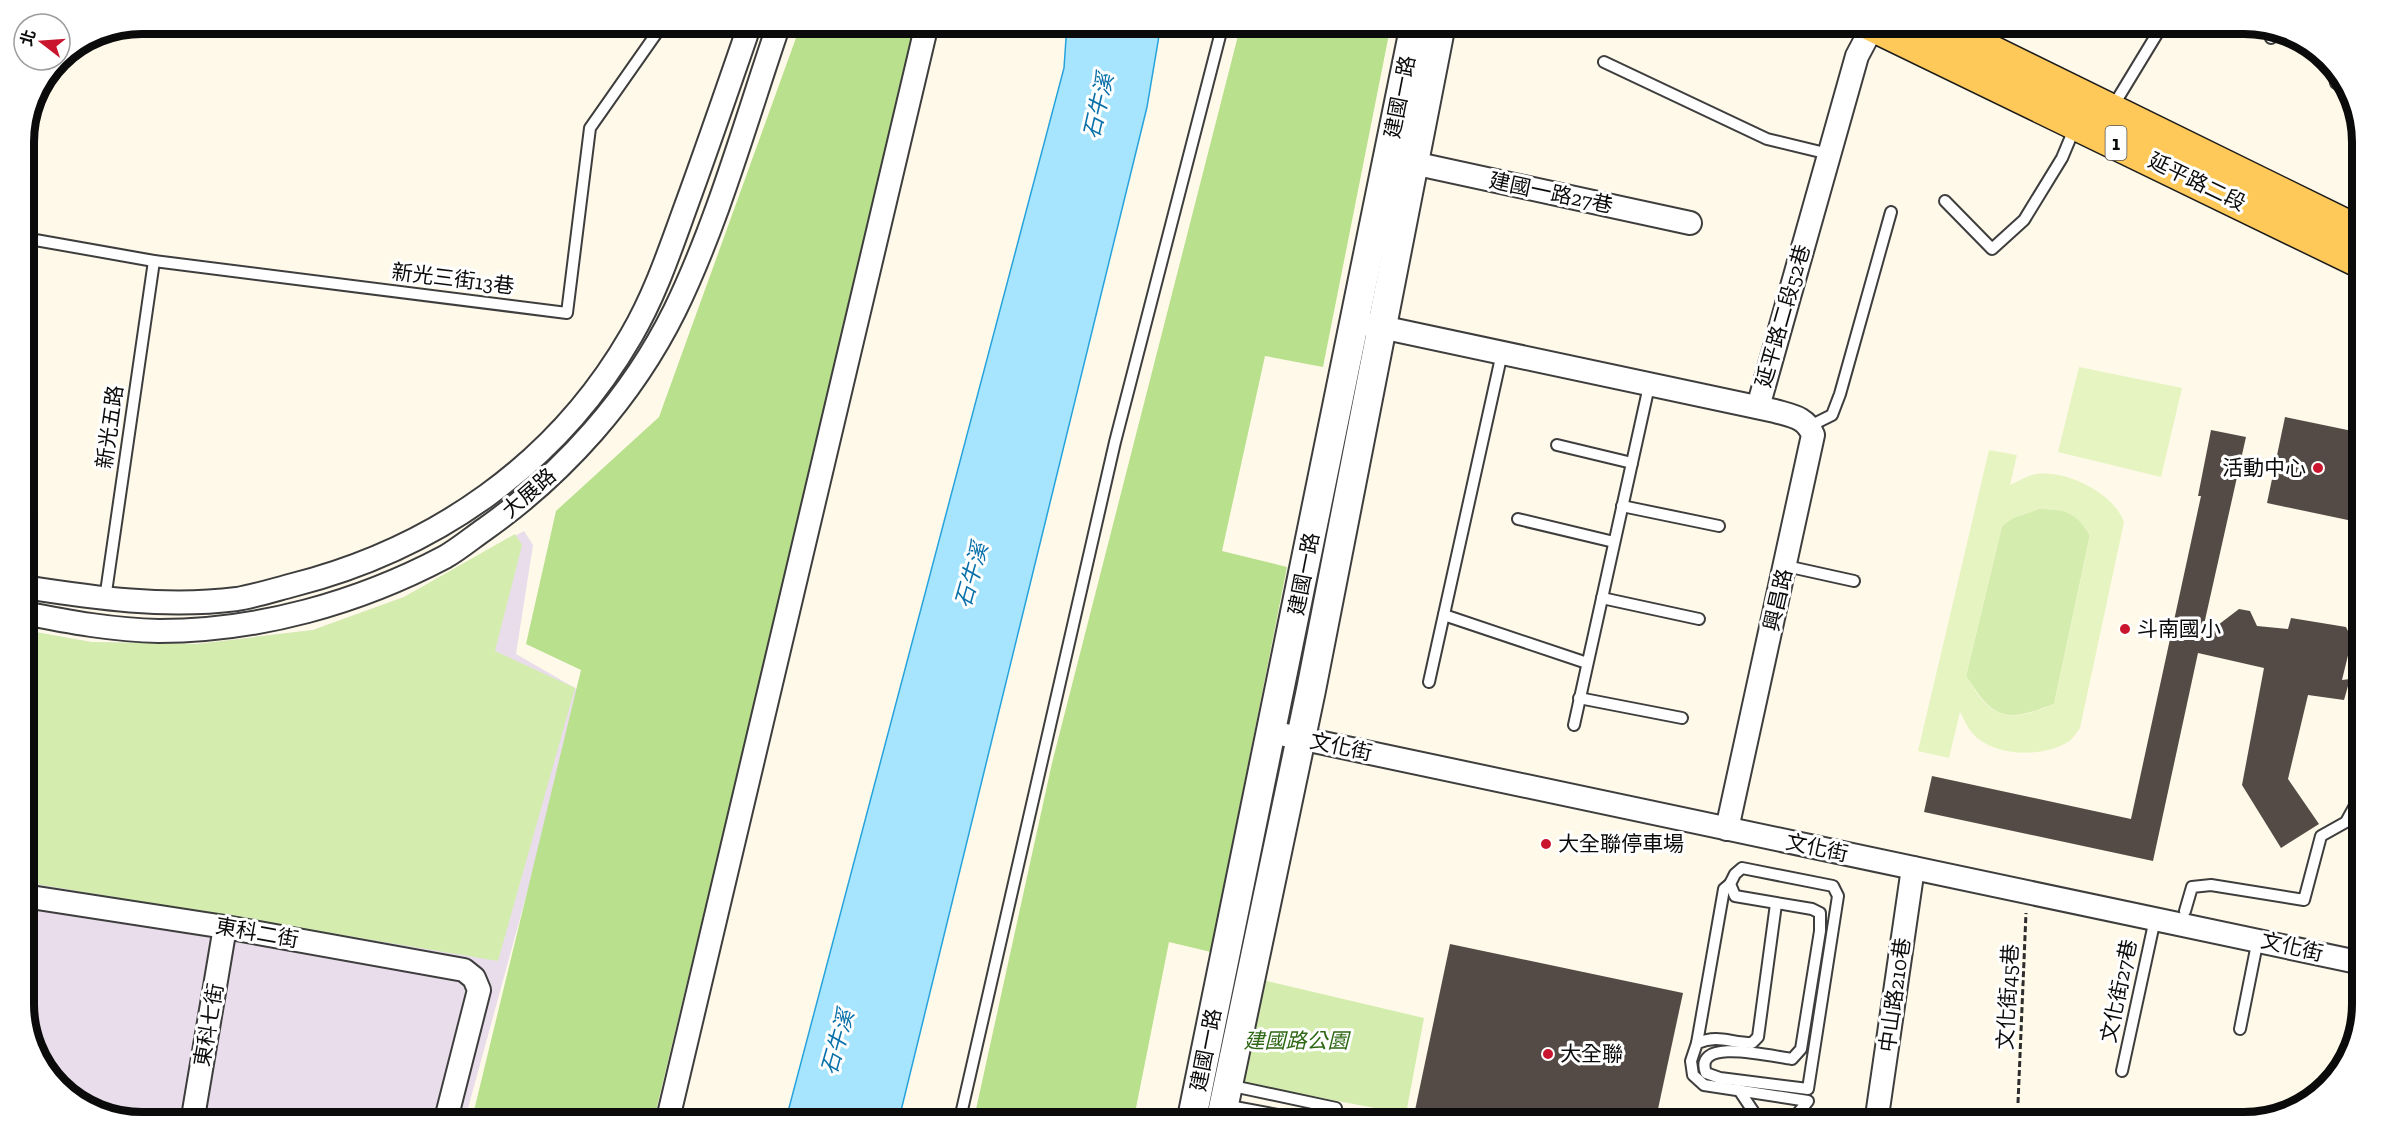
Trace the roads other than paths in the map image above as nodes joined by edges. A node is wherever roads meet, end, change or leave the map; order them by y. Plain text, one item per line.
1 (1220, 34) edge
2 (1413, 34) edge
3 (1439, 34) edge
4 (1868, 34) edge
5 (1894, 34) edge
6 (1955, 34) edge
7 (2157, 34) edge
8 (655, 35) edge
9 (746, 35) edge
10 (775, 35) edge
11 (924, 35) edge
12 (1604, 62) dead end
13 (2112, 109) junction
14 (2077, 124) junction
15 (1829, 154) junction
16 (1413, 163) junction
17 (2237, 187) junction
18 (1945, 201) dead end
19 (1891, 212) dead end
20 (1690, 223) dead end
21 (2351, 230) edge
22 (35, 240) edge
23 (2351, 255) edge
24 (154, 261) junction
25 (1367, 324) junction
26 (1502, 353) junction
27 (1649, 386) junction
28 (1758, 407) junction
29 (1810, 426) junction
30 (1557, 445) dead end
31 (1632, 463) junction
32 (1622, 506) junction
33 (1518, 519) dead end
34 (1719, 526) dead end
35 (1614, 542) junction
36 (1786, 566) junction
37 (1854, 581) dead end
38 (35, 589) edge
39 (1602, 598) junction
40 (105, 600) junction
41 (1444, 615) junction
42 (35, 616) edge
43 (1699, 620) dead end
44 (1587, 663) junction
45 (1429, 682) dead end
46 (1580, 698) junction
47 (1682, 718) dead end
48 (1574, 725) dead end
49 (1271, 732) junction
50 (1300, 738) junction
51 (2352, 812) edge
52 (1726, 829) junction
53 (1913, 868) junction
54 (1730, 884) junction
55 (35, 898) edge
56 (1776, 904) junction
57 (2185, 911) dead end
58 (2155, 919) junction
59 (225, 927) junction
60 (2258, 939) junction
61 (2352, 961) edge
62 (2240, 1029) dead end
63 (1697, 1043) junction
64 (2122, 1071) dead end
65 (1739, 1090) junction
66 (1217, 1093) edge
67 (1336, 1108) dead end
68 (194, 1112) edge
69 (448, 1112) edge
70 (670, 1112) edge
71 (962, 1112) edge
72 (1201, 1112) edge
73 (1276, 1112) edge
74 (1754, 1112) edge
75 (1799, 1112) edge
76 (1878, 1112) edge

1 - 71 lane
2 - 25 street, 建國一路
3 - 16 street, 建國一路
4 - 15 street, 延平路二段52巷
5 - 14 main road, 延平路二段 / 1
6 - 13 main road, 延平路二段 / 1
7 - 13 lane
8 - 24 lane, 新光三街13巷
9 - 40 street, 大展路
10 - 42 street, 大展路
11 - 70 street
12 - 15 lane
13 - 17 main road, 延平路二段 / 1
14 - 17 main road, 延平路二段 / 1
14 - 18 lane
15 - 28 street, 延平路二段52巷
16 - 20 street, 建國一路27巷
16 - 25 street, 建國一路
17 - 21 main road, 延平路二段 / 1
17 - 23 main road, 延平路二段 / 1
19 - 29 lane
22 - 24 lane, 新光三街13巷
24 - 40 lane, 新光五路
25 - 26 street, 延平路二段52巷
25 - 49 street, 建國一路
25 - 50 street, 建國一路
26 - 27 street, 延平路二段52巷
26 - 41 lane
27 - 28 street, 延平路二段52巷
27 - 31 lane
28 - 29 street
29 - 36 street, 興昌路
30 - 31 lane
31 - 32 lane
32 - 34 lane
32 - 35 lane
33 - 35 lane
35 - 39 lane
36 - 37 lane
36 - 52 street, 興昌路
38 - 40 street, 大展路
39 - 43 lane
39 - 44 lane
41 - 44 lane
41 - 45 lane
44 - 46 lane
46 - 47 lane
46 - 48 lane
49 - 50 street, 文化街
49 - 66 street, 建國一路
50 - 52 street, 文化街
50 - 66 street, 建國一路
51 - 57 lane
52 - 53 street, 文化街
53 - 58 street, 文化街
53 - 76 street, 中山路210巷
54 - 56 lane
54 - 56 lane
54 - 63 lane
55 - 59 street, 東科二街
56 - 63 lane
58 - 60 street, 文化街
58 - 64 lane, 文化街27巷
59 - 68 street, 東科七街
59 - 69 street, 東科二街
60 - 61 street, 文化街
60 - 62 lane
63 - 65 lane
65 - 74 lane
65 - 75 lane
66 - 67 lane
66 - 72 street, 建國一路
66 - 73 lane

